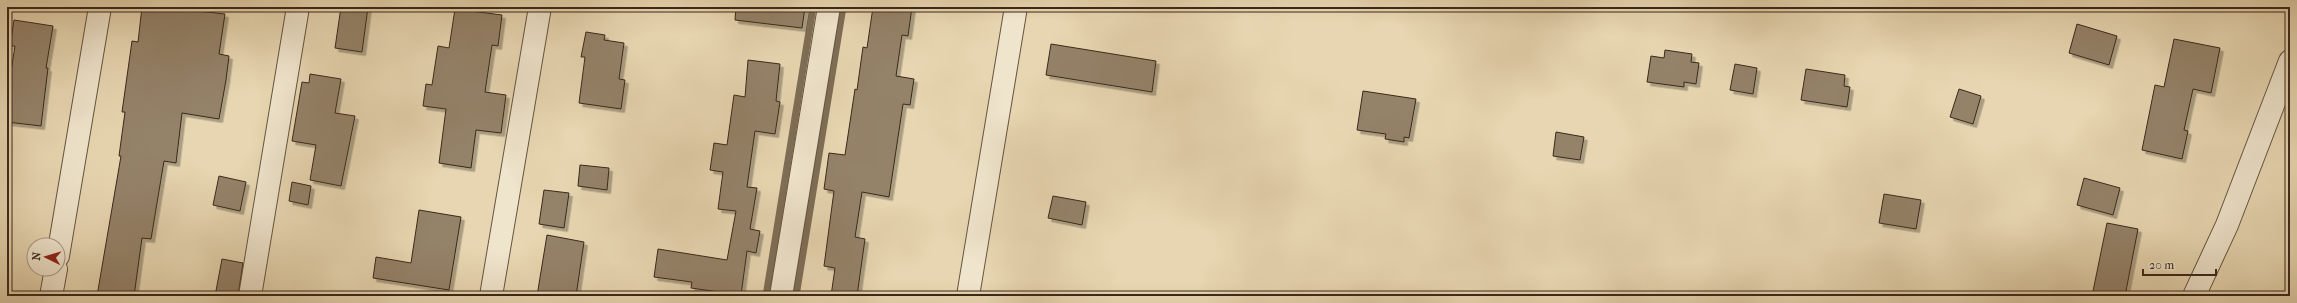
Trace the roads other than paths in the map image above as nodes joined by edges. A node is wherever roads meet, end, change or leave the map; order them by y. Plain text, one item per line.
1 (100, 7) edge
2 (298, 7) edge
3 (540, 7) edge
4 (829, 7) edge
5 (1016, 7) edge
6 (2290, 61) edge
7 (61, 237) edge
8 (55, 277) edge
9 (51, 296) edge
10 (250, 296) edge
11 (491, 296) edge
12 (781, 296) edge
13 (968, 296) edge
14 (2194, 296) edge

1 - 7 street
2 - 10 street
3 - 11 street
4 - 12 street
5 - 13 street
6 - 14 street
8 - 9 street

